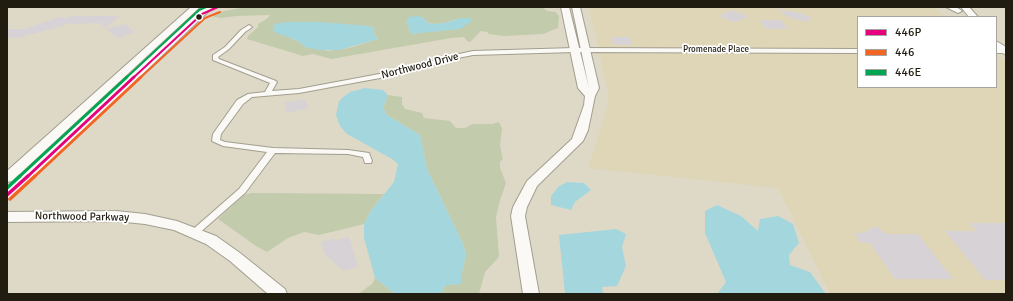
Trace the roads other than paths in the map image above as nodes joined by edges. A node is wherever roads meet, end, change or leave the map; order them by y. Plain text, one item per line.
1 (218, 7) edge
2 (565, 7) edge
3 (576, 7) edge
4 (950, 7) edge
5 (198, 9) edge
6 (960, 10) edge
7 (972, 16) edge
8 (249, 27) dead end
9 (997, 38) edge
10 (1004, 49) edge
11 (574, 50) junction
12 (585, 50) junction
13 (857, 51) edge
14 (267, 94) junction
15 (590, 96) junction
16 (273, 150) junction
17 (368, 161) dead end
18 (7, 178) edge
19 (7, 195) edge
20 (7, 217) edge
21 (194, 233) junction
22 (276, 293) edge
23 (531, 294) edge

1 - 5 street
2 - 11 street
3 - 12 street
4 - 6 street
5 - 18 street
5 - 19 street
6 - 7 street
8 - 14 street
9 - 10 street
11 - 12 street, Promenade Place
11 - 14 street, Northwood Drive
11 - 15 street
12 - 13 street, Promenade Place
12 - 15 street
14 - 16 street, Northwood Drive
15 - 23 street
16 - 17 street
16 - 21 street
20 - 21 street, Northwood Parkway
21 - 22 street, Northwood Parkway

